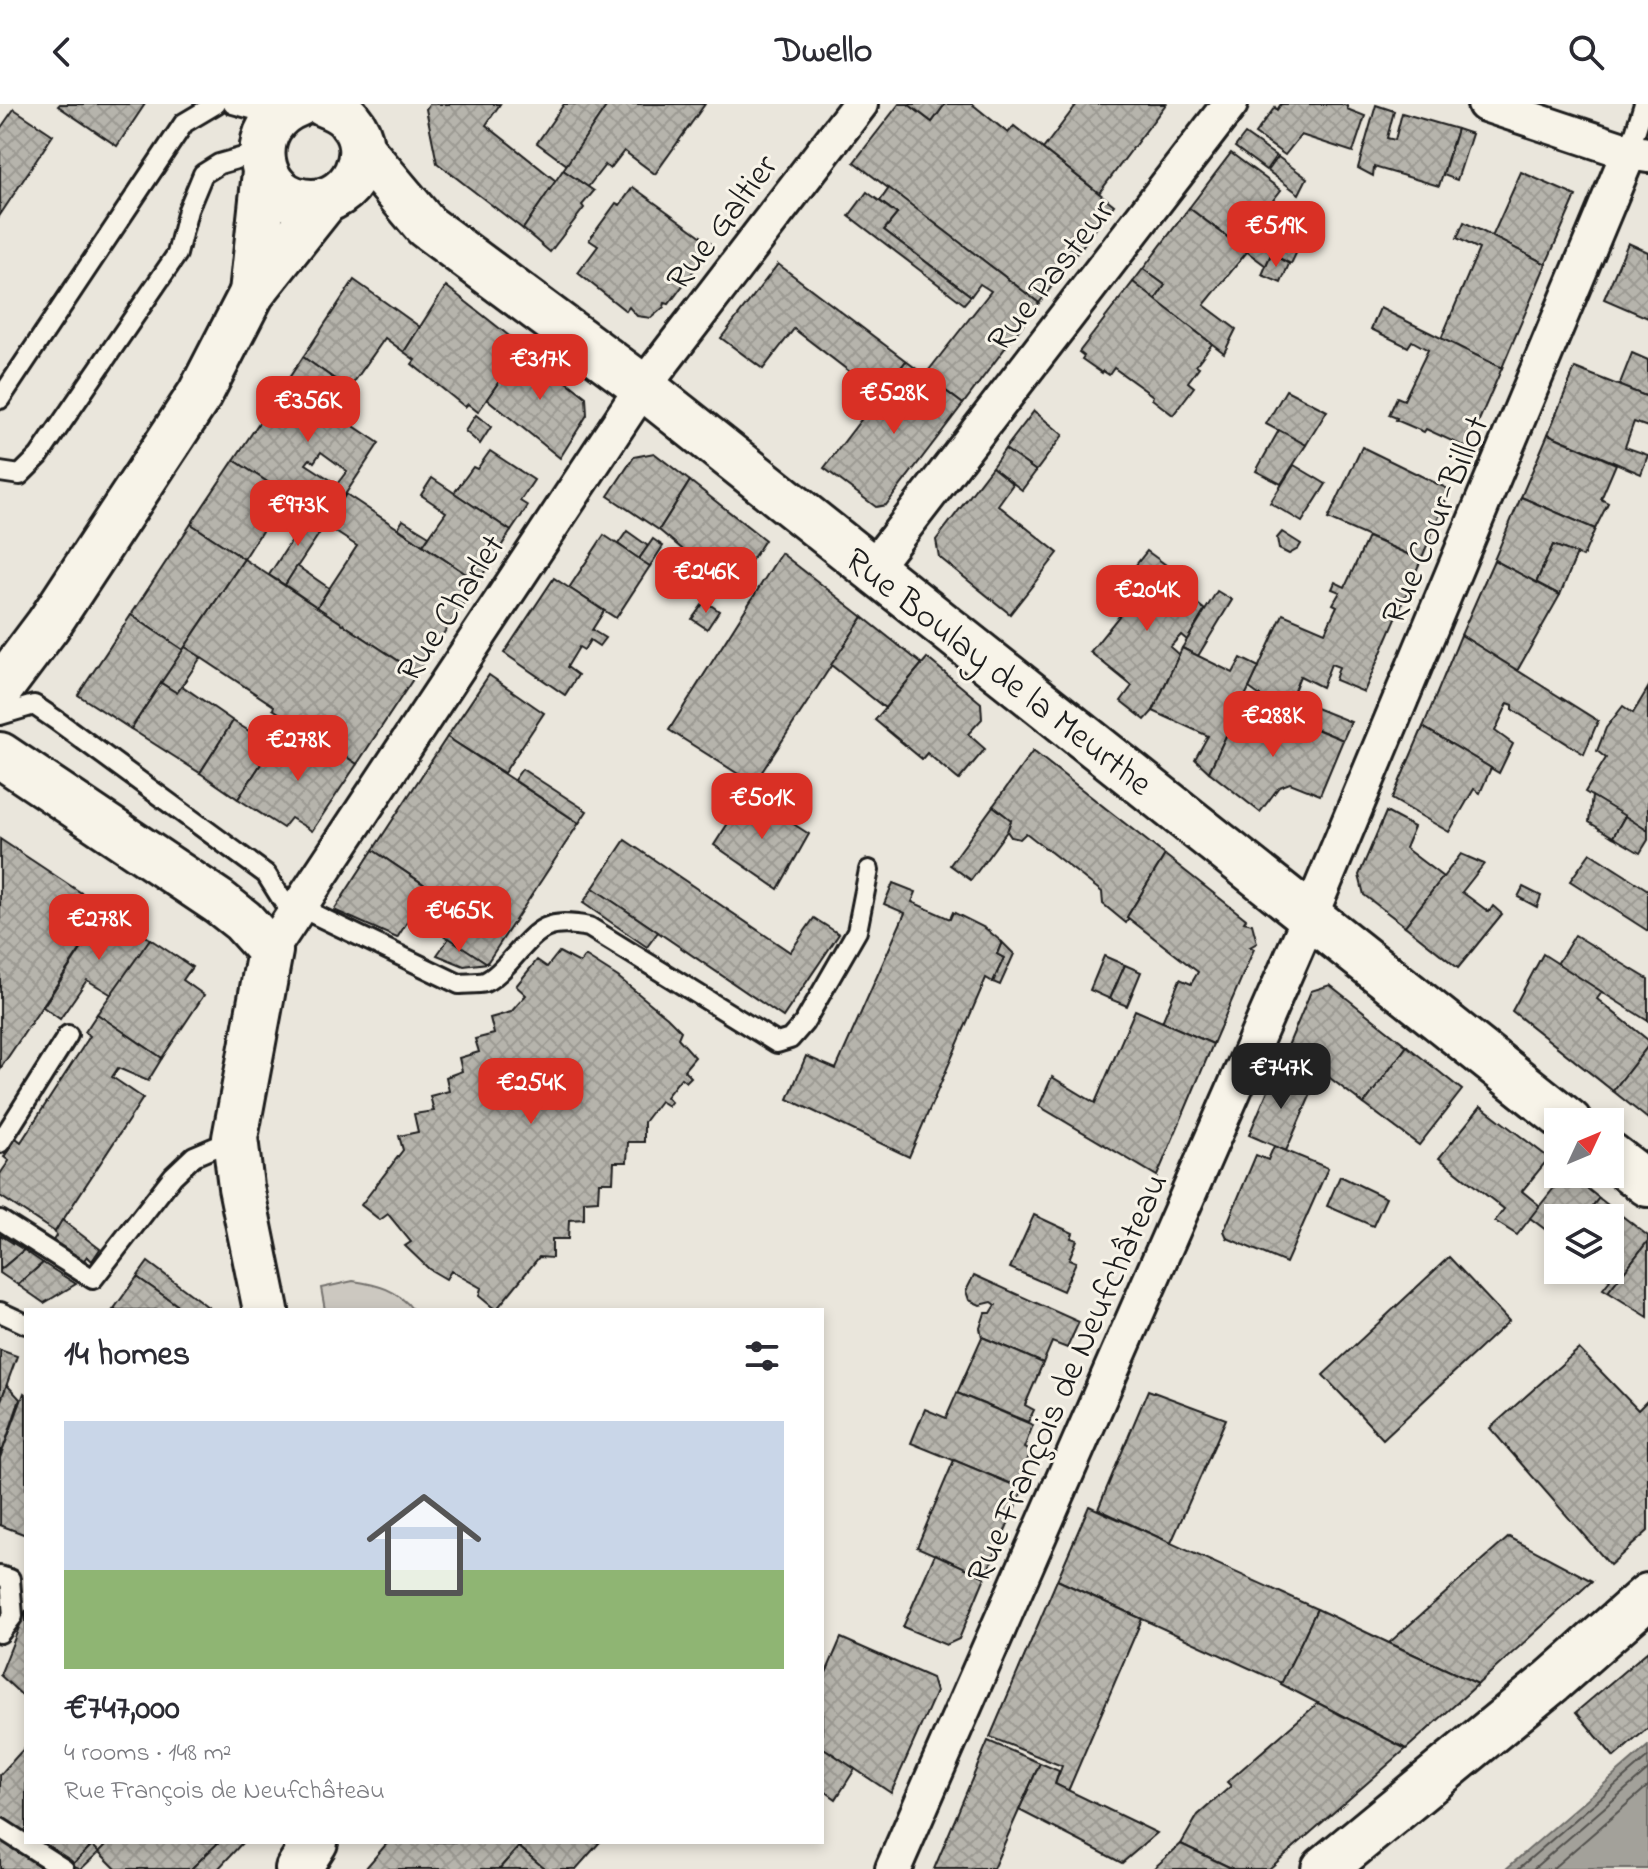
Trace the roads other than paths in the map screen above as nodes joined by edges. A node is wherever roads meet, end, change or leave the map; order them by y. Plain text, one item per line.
1 (216, 104) edge
2 (233, 104) edge
3 (860, 104) edge
4 (1230, 104) edge
5 (1485, 104) edge
6 (1644, 104) edge
7 (287, 123) edge
8 (364, 129) edge
9 (1639, 154) edge
10 (334, 196) junction
11 (426, 226) junction
12 (252, 293) junction
13 (643, 387) junction
14 (0, 399) edge
15 (0, 472) edge
16 (872, 569) junction
17 (0, 689) edge
18 (0, 715) edge
19 (0, 755) edge
20 (869, 870) dead end
21 (1310, 916) junction
22 (287, 925) junction
23 (68, 1035) dead end
24 (1551, 1108) edge
25 (235, 1138) junction
26 (0, 1143) edge
27 (1624, 1166) edge
28 (1648, 1184) edge
29 (0, 1220) edge
30 (266, 1308) edge
31 (0, 1312) edge
32 (24, 1323) edge
33 (0, 1576) edge
34 (1648, 1596) edge
35 (0, 1633) edge
36 (0, 1828) edge
37 (24, 1843) edge
38 (25, 1844) edge
39 (314, 1844) edge
40 (64, 1869) edge
41 (298, 1869) edge
42 (893, 1869) edge
43 (1324, 1869) edge

1 - 14 lane
2 - 7 lane
3 - 13 street, Rue Galtier
4 - 16 street, Rue Pasteur
5 - 9 street
6 - 9 lane, Rue Cour-Billot
7 - 8 main road, Rue Boulay de la Meurthe
7 - 10 main road, Rue Boulay de la Meurthe
7 - 12 main road
7 - 15 lane
8 - 10 main road
8 - 11 main road, Rue Boulay de la Meurthe
9 - 21 street, Rue Cour-Billot
10 - 11 main road, Rue Boulay de la Meurthe
10 - 12 main road
11 - 13 main road, Rue Boulay de la Meurthe
12 - 17 main road
13 - 16 main road, Rue Boulay de la Meurthe
13 - 22 street, Rue Charlet
16 - 21 main road, Rue Boulay de la Meurthe
18 - 22 lane
19 - 22 main road
20 - 22 lane
21 - 24 main road, Rue Boulay de la Meurthe
21 - 42 street, Rue François de Neufchâteau
22 - 25 main road
23 - 26 lane
25 - 29 lane
25 - 30 main road
27 - 28 main road
31 - 32 lane
33 - 35 lane
34 - 43 main road
36 - 37 lane
38 - 40 lane
39 - 41 main road

